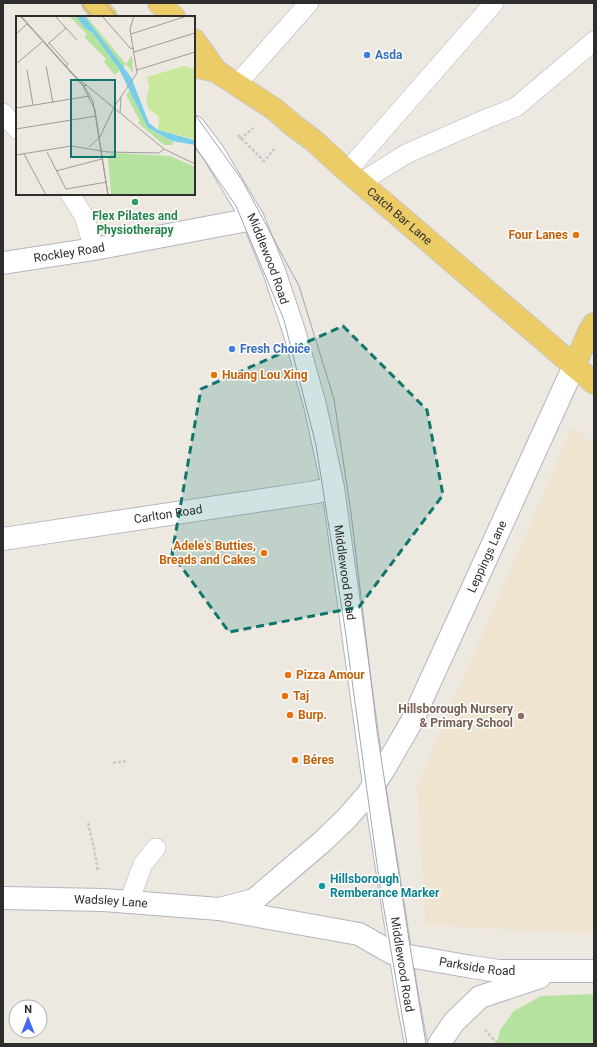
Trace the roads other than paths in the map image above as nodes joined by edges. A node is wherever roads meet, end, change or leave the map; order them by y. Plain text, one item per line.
1 (93, 3) edge
2 (159, 3) edge
3 (309, 3) edge
4 (494, 3) edge
5 (105, 16) edge
6 (173, 16) edge
7 (195, 41) edge
8 (594, 41) edge
9 (195, 66) edge
10 (216, 70) junction
11 (237, 84) junction
12 (3, 113) edge
13 (16, 128) edge
14 (195, 128) edge
15 (354, 177) junction
16 (71, 195) edge
17 (253, 219) junction
18 (94, 249) junction
19 (3, 263) edge
20 (594, 324) edge
21 (574, 366) junction
22 (594, 383) edge
23 (333, 488) junction
24 (3, 539) edge
25 (374, 785) junction
26 (156, 848) dead end
27 (3, 898) edge
28 (129, 902) junction
29 (219, 910) junction
30 (400, 954) junction
31 (556, 972) junction
32 (594, 972) edge
33 (416, 1044) edge
34 (439, 1044) edge

1 - 5 main road
2 - 6 main road
3 - 11 lane
4 - 15 lane
7 - 10 main road
8 - 15 lane
9 - 10 main road, Catch Bar Lane
10 - 11 main road, Catch Bar Lane
11 - 15 main road, Catch Bar Lane
12 - 13 lane
14 - 17 street, Middlewood Road
15 - 21 main road, Catch Bar Lane
16 - 18 lane
17 - 18 street, Rockley Road
17 - 23 street, Middlewood Road
18 - 19 street, Rockley Road
20 - 21 main road, Leppings Lane
21 - 22 main road, Catch Bar Lane
21 - 25 street, Leppings Lane
23 - 24 street, Carlton Road
23 - 25 street, Middlewood Road
25 - 29 street, Wadsley Lane
25 - 30 street, Middlewood Road
26 - 28 lane
27 - 28 street, Wadsley Lane
28 - 29 street, Wadsley Lane
29 - 30 street, Wadsley Lane
30 - 31 street, Parkside Road
30 - 33 street, Middlewood Road
31 - 32 street, Parkside Road
31 - 34 street, Parkside Road

